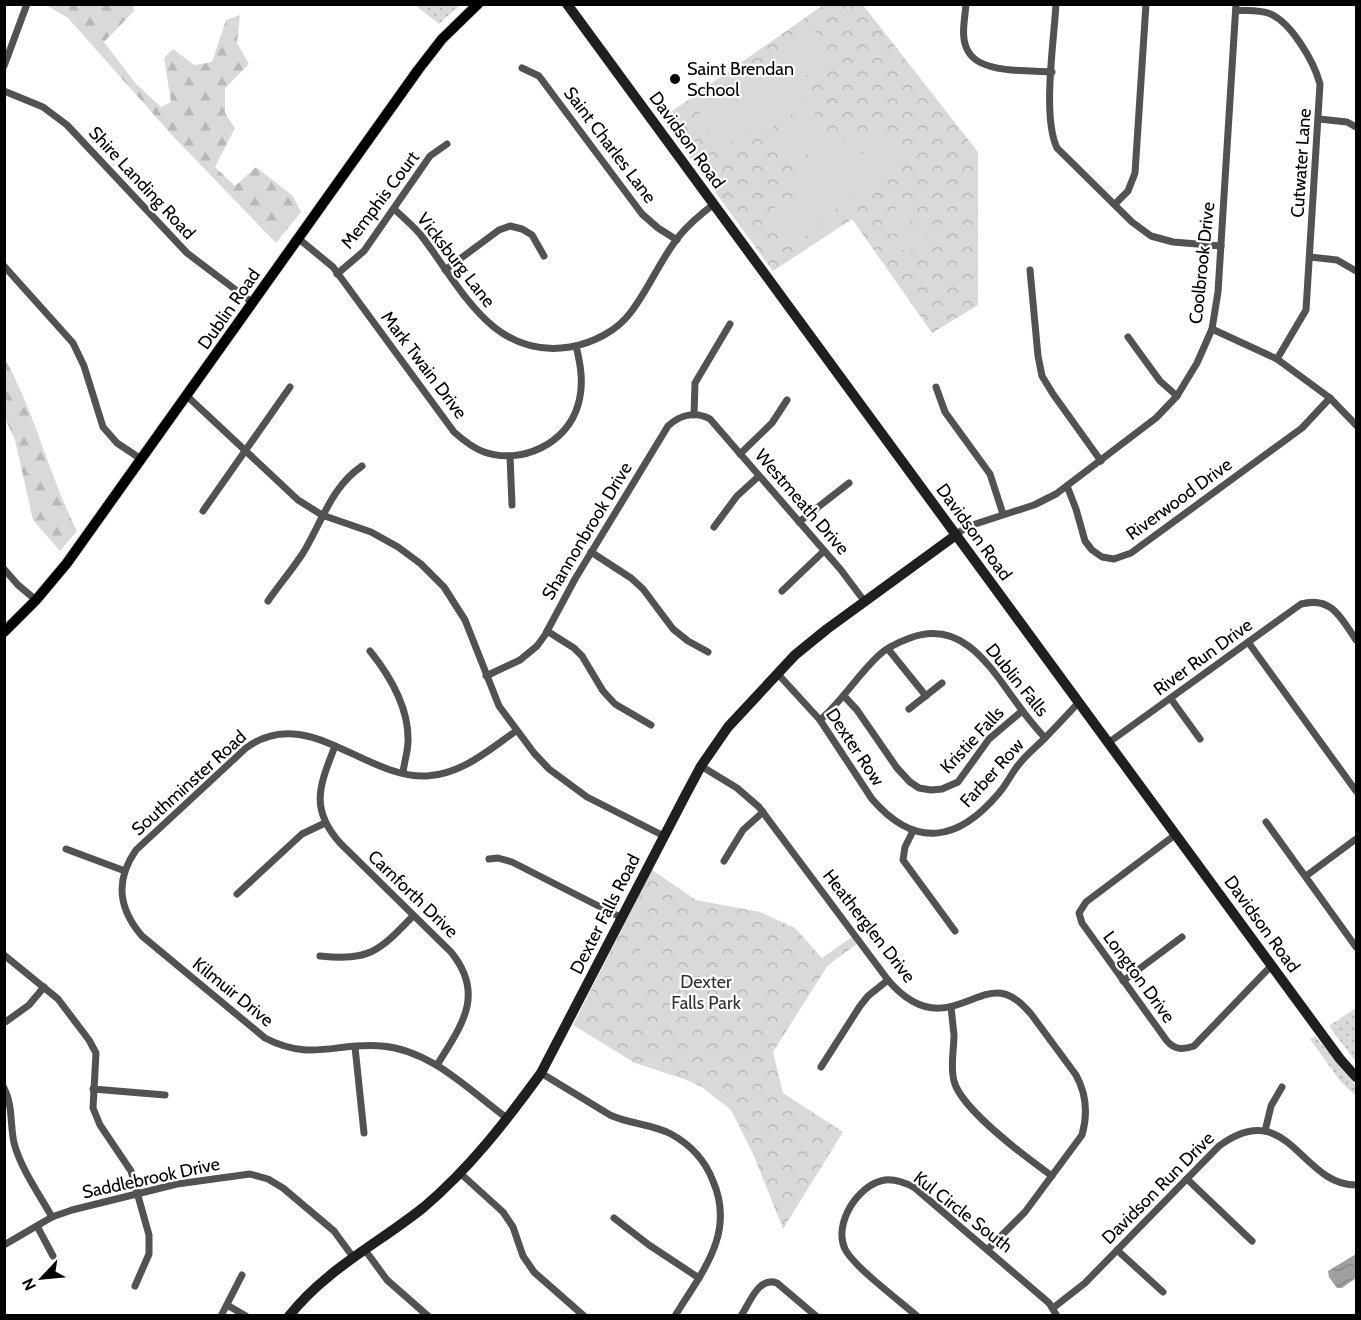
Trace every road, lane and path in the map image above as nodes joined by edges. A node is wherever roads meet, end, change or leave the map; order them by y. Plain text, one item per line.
1 (27, 4) edge
2 (478, 4) edge
3 (567, 4) edge
4 (966, 4) edge
5 (1056, 4) edge
6 (1146, 4) edge
7 (1236, 7) edge
8 (4, 66) edge
9 (522, 68) dead end
10 (1052, 72) junction
11 (4, 91) edge
12 (1319, 119) junction
13 (1356, 127) edge
14 (447, 144) dead end
15 (714, 204) junction
16 (1114, 204) junction
17 (394, 209) junction
18 (299, 239) junction
19 (677, 240) junction
20 (1221, 246) junction
21 (544, 256) dead end
22 (1310, 257) junction
23 (4, 266) edge
24 (445, 270) junction
25 (1030, 270) dead end
26 (1356, 272) edge
27 (337, 274) junction
28 (253, 303) junction
29 (730, 324) dead end
30 (1212, 329) junction
31 (1128, 337) dead end
32 (576, 346) junction
33 (1277, 359) junction
34 (290, 387) dead end
35 (936, 387) dead end
36 (187, 396) junction
37 (1177, 396) junction
38 (1330, 398) junction
39 (787, 400) dead end
40 (693, 415) junction
41 (1356, 425) edge
42 (246, 451) junction
43 (740, 454) junction
44 (510, 456) junction
45 (141, 459) junction
46 (1101, 460) junction
47 (363, 466) dead end
48 (759, 476) junction
49 (849, 483) dead end
50 (1067, 486) junction
51 (512, 505) dead end
52 (202, 511) dead end
53 (1003, 514) junction
54 (322, 515) junction
55 (799, 522) junction
56 (714, 527) dead end
57 (956, 535) junction
58 (824, 551) junction
59 (591, 552) junction
60 (4, 569) edge
61 (782, 591) dead end
62 (36, 600) junction
63 (267, 601) dead end
64 (865, 602) junction
65 (547, 631) junction
66 (4, 632) edge
67 (1356, 640) edge
68 (1248, 642) junction
69 (888, 649) junction
70 (370, 651) dead end
71 (708, 652) dead end
72 (777, 673) junction
73 (486, 676) junction
74 (942, 683) dead end
75 (844, 696) junction
76 (926, 696) junction
77 (1171, 699) junction
78 (1078, 703) junction
79 (909, 709) dead end
80 (1022, 711) junction
81 (820, 720) junction
82 (651, 725) dead end
83 (516, 731) junction
84 (1045, 738) junction
85 (1200, 739) dead end
86 (1108, 743) junction
87 (335, 746) junction
88 (702, 766) junction
89 (403, 773) junction
90 (1356, 791) edge
91 (764, 812) junction
92 (1266, 822) dead end
93 (325, 823) junction
94 (914, 831) junction
95 (1176, 835) junction
96 (664, 836) junction
97 (1356, 839) edge
98 (66, 849) dead end
99 (489, 859) dead end
100 (724, 861) dead end
101 (125, 870) junction
102 (1306, 876) junction
103 (237, 894) dead end
104 (414, 916) junction
105 (622, 918) junction
106 (955, 931) dead end
107 (1182, 937) dead end
108 (1356, 947) edge
109 (4, 955) edge
110 (320, 956) dead end
111 (1272, 965) junction
112 (888, 980) junction
113 (1123, 981) junction
114 (44, 987) junction
115 (951, 1007) junction
116 (4, 1023) edge
117 (355, 1047) junction
118 (437, 1065) junction
119 (821, 1067) dead end
120 (541, 1073) junction
121 (1356, 1077) edge
122 (1281, 1087) dead end
123 (4, 1088) edge
124 (93, 1089) junction
125 (165, 1095) dead end
126 (507, 1119) junction
127 (1265, 1131) junction
128 (364, 1133) dead end
129 (460, 1173) junction
130 (1052, 1176) junction
131 (1187, 1179) junction
132 (1356, 1185) edge
133 (139, 1194) junction
134 (52, 1217) junction
135 (614, 1218) dead end
136 (37, 1226) junction
137 (1252, 1241) dead end
138 (4, 1245) edge
139 (988, 1249) junction
140 (365, 1250) junction
141 (1117, 1250) junction
142 (53, 1256) dead end
143 (353, 1257) junction
144 (242, 1275) dead end
145 (699, 1278) junction
146 (135, 1286) dead end
147 (1163, 1292) dead end
148 (227, 1305) junction
149 (1053, 1308) junction
150 (221, 1316) edge
151 (246, 1316) edge
152 (289, 1316) edge
153 (428, 1316) edge
154 (584, 1316) edge
155 (675, 1316) edge
156 (741, 1316) edge
157 (816, 1316) edge
158 (917, 1316) edge
159 (1057, 1316) edge

1 - 8 street
2 - 18 main road, Dublin Road
3 - 15 main road, Davidson Road
4 - 10 street
5 - 10 street
6 - 16 street
7 - 12 street, Cutwater Lane
7 - 20 street, Coolbrook Drive
9 - 19 street, Saint Charles Lane
10 - 16 street
11 - 28 street, Shire Landing Road
12 - 13 street
12 - 22 street, Cutwater Lane
14 - 17 street, Memphis Court
15 - 19 street, Vicksburg Lane
15 - 57 main road, Davidson Road
16 - 20 street
17 - 24 street, Vicksburg Lane
17 - 27 street, Memphis Court
18 - 27 street, Mark Twain Drive
18 - 28 main road, Dublin Road
19 - 32 street, Vicksburg Lane
20 - 30 street, Coolbrook Drive
21 - 24 street
22 - 26 street
22 - 33 street, Cutwater Lane
23 - 45 street
24 - 32 street, Vicksburg Lane
25 - 46 street
27 - 44 street, Mark Twain Drive
28 - 36 main road, Dublin Road
29 - 40 street
30 - 33 street
30 - 37 street, Coolbrook Drive
31 - 37 street
32 - 44 street, Mark Twain Drive
33 - 38 street
34 - 42 street
35 - 53 street
36 - 42 street
36 - 45 main road, Dublin Road
37 - 46 street, Coolbrook Drive
38 - 41 street
38 - 50 street, Riverwood Drive
39 - 43 street
40 - 43 street, Westmeath Drive
40 - 59 street, Shannonbrook Drive
42 - 52 street
42 - 54 street
43 - 48 street, Westmeath Drive
44 - 51 street
45 - 62 main road, Dublin Road
46 - 50 street, Coolbrook Drive
47 - 54 street
48 - 55 street, Westmeath Drive
48 - 56 street
49 - 55 street
50 - 53 street, Coolbrook Drive
53 - 57 street, Coolbrook Drive
54 - 63 street
54 - 73 street
55 - 58 street, Westmeath Drive
57 - 64 main road, Dexter Falls Road
57 - 78 main road, Davidson Road
58 - 61 street
58 - 64 street, Westmeath Drive
59 - 65 street, Shannonbrook Drive
59 - 71 street
60 - 62 street
62 - 66 main road, Dublin Road
64 - 72 main road, Dexter Falls Road
65 - 73 street, Shannonbrook Drive
65 - 82 street
67 - 68 street, River Run Drive
68 - 77 street, River Run Drive
68 - 90 street
69 - 75 street, Dublin Falls
69 - 76 street
69 - 80 street, Dublin Falls
70 - 89 street
72 - 81 street, Dexter Row
72 - 88 main road, Dexter Falls Road
73 - 83 street
74 - 76 street
75 - 80 street, Kristie Falls
75 - 81 street, Dublin Falls
76 - 79 street
77 - 85 street
77 - 86 street, River Run Drive
78 - 84 street, Farber Row
78 - 86 main road, Davidson Road
80 - 84 street, Dublin Falls
81 - 94 street, Dexter Row
83 - 89 street, Southminster Road
83 - 96 street
84 - 94 street, Farber Row
86 - 95 main road, Davidson Road
87 - 89 street, Southminster Road
87 - 93 street, Carnforth Drive
87 - 101 street, Southminster Road
88 - 91 street, Heatherglen Drive
88 - 96 main road, Dexter Falls Road
91 - 100 street
91 - 112 street, Heatherglen Drive
92 - 102 street
93 - 103 street
93 - 104 street, Carnforth Drive
94 - 106 street
95 - 111 main road, Davidson Road
95 - 113 street, Longton Drive
96 - 105 main road, Dexter Falls Road
97 - 102 street
98 - 101 street
99 - 105 street
101 - 117 street, Kilmuir Drive
102 - 108 street
104 - 110 street
104 - 118 street, Carnforth Drive
105 - 120 main road, Dexter Falls Road
107 - 113 street
109 - 114 street
111 - 113 street, Longton Drive
111 - 121 main road, Davidson Road
112 - 115 street, Heatherglen Drive
112 - 119 street
114 - 116 street
114 - 124 street
115 - 130 street
115 - 130 street, Heatherglen Drive
117 - 118 street, Kilmuir Drive
117 - 128 street
118 - 126 street, Kilmuir Drive
120 - 126 main road, Dexter Falls Road
120 - 145 street
122 - 127 street
123 - 134 street
124 - 125 street
124 - 133 street
126 - 129 main road, Dexter Falls Road
127 - 131 street, Davidson Run Drive
127 - 132 street
129 - 140 main road, Dexter Falls Road
129 - 154 street
130 - 139 street
131 - 137 street
131 - 141 street, Davidson Run Drive
133 - 134 street, Saddlebrook Drive
133 - 143 street, Saddlebrook Drive
133 - 146 street
134 - 136 street, Saddlebrook Drive
135 - 145 street
136 - 138 street, Saddlebrook Drive
136 - 142 street
139 - 149 street, Kul Circle South
139 - 158 street, Kul Circle South
140 - 143 main road, Dexter Falls Road
140 - 153 street
141 - 147 street
141 - 149 street, Davidson Run Drive
143 - 152 main road, Dexter Falls Road
144 - 148 street
145 - 155 street
148 - 150 street
148 - 151 street
149 - 159 street, Kul Circle South
156 - 157 street

